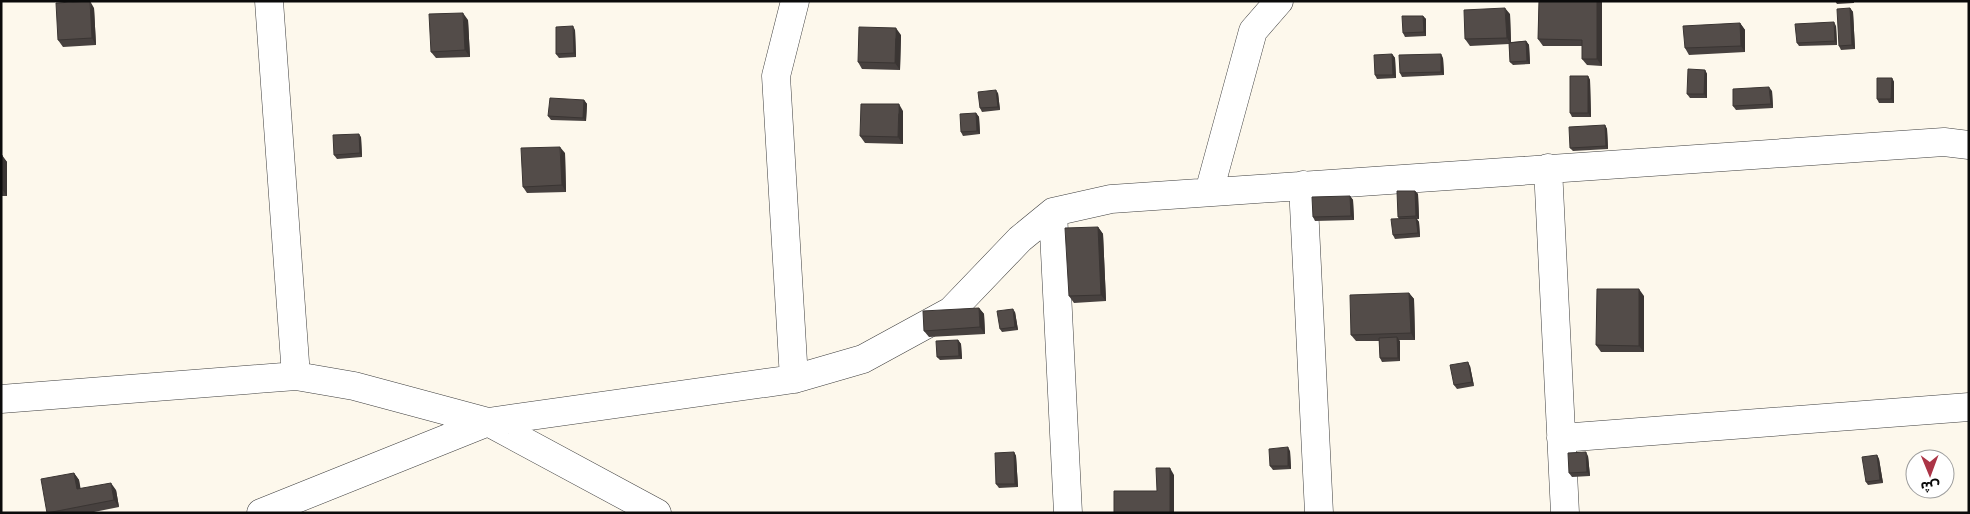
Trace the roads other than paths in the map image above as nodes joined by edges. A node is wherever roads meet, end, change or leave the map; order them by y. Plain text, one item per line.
1 (269, 1) edge
2 (795, 1) edge
3 (1280, 1) edge
4 (1969, 145) edge
5 (1548, 168) junction
6 (1303, 185) junction
7 (1209, 192) junction
8 (1053, 212) junction
9 (296, 376) junction
10 (794, 379) junction
11 (1, 399) edge
12 (1969, 407) edge
13 (488, 422) junction
14 (1561, 438) junction
15 (261, 513) edge
16 (657, 513) edge
17 (1068, 513) edge
18 (1319, 513) edge
19 (1565, 513) edge

1 - 9 street
2 - 10 street
3 - 7 street
4 - 5 street
5 - 6 street
5 - 14 street
6 - 7 street
6 - 18 street
7 - 8 street
8 - 10 street
8 - 17 street
9 - 11 street
9 - 13 street
10 - 13 street
12 - 14 street
13 - 15 street
13 - 16 street
14 - 19 street

